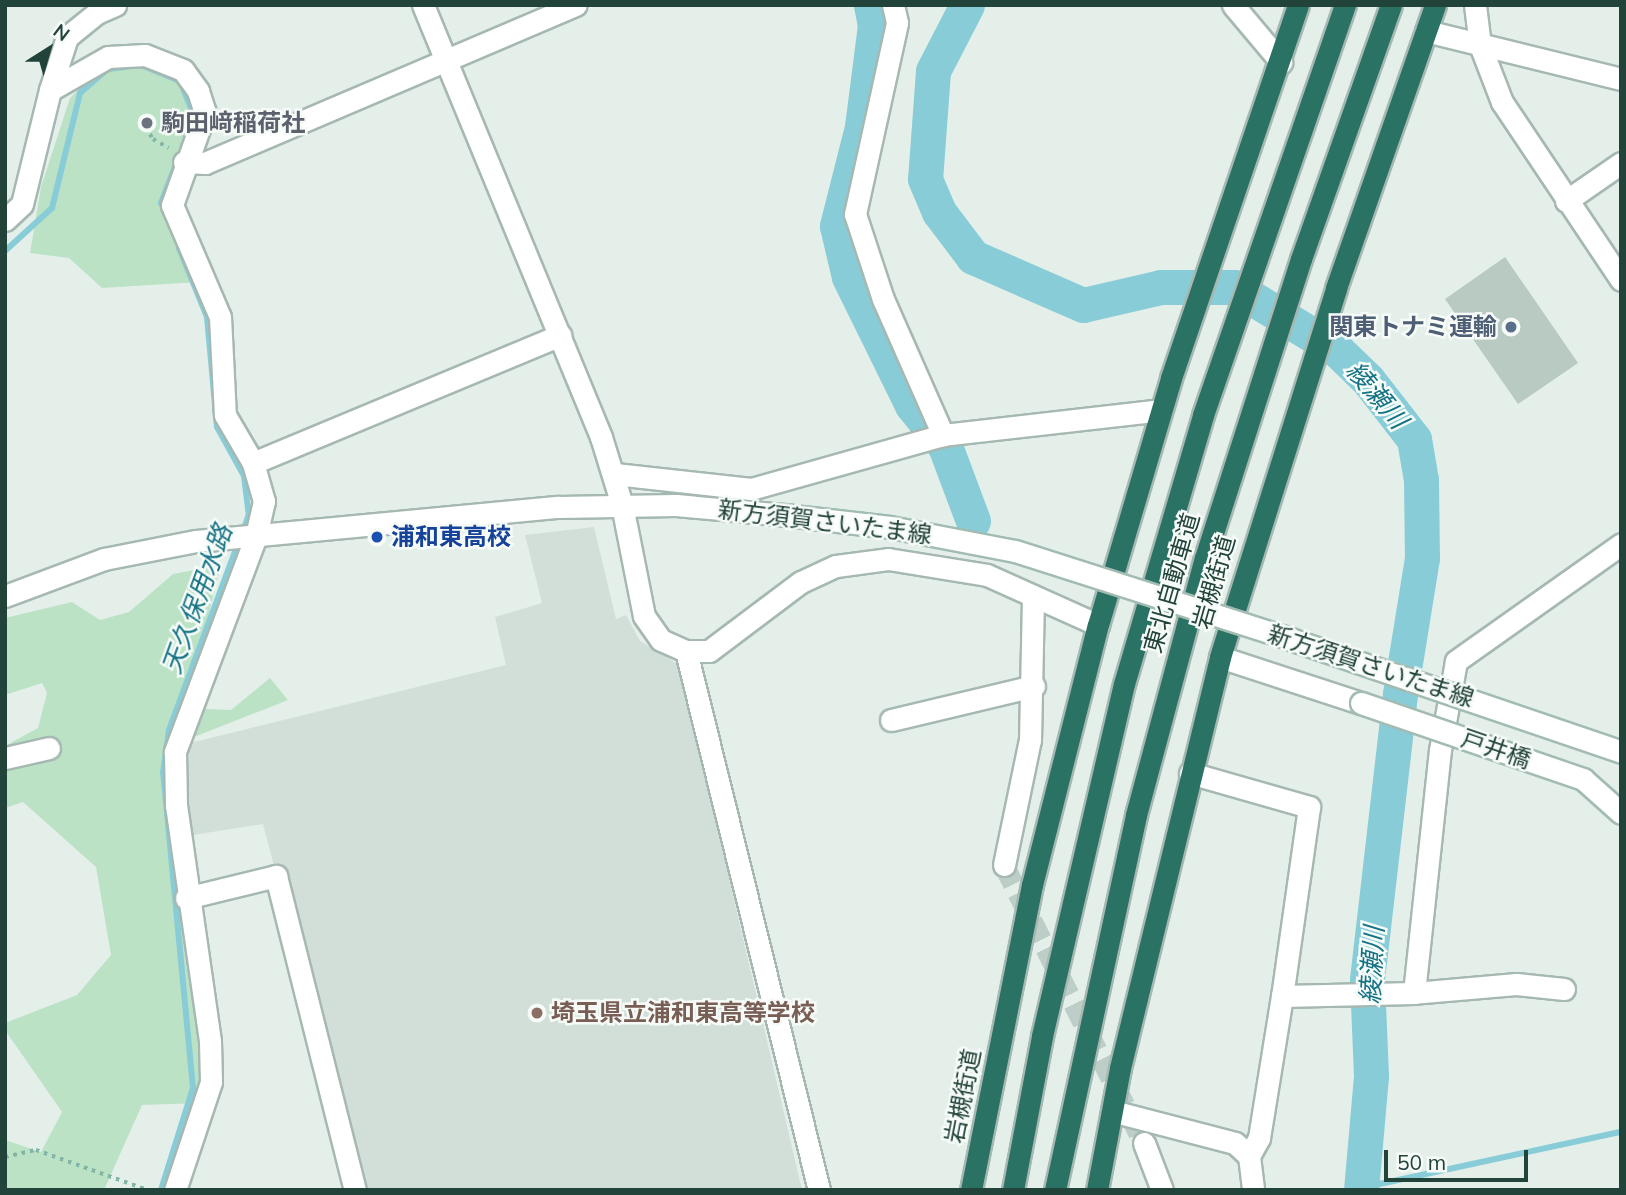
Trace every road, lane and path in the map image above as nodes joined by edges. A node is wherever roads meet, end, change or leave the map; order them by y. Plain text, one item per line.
1 (115, 5) edge
2 (423, 5) edge
3 (576, 5) edge
4 (893, 5) edge
5 (1233, 5) edge
6 (1298, 5) edge
7 (1345, 5) edge
8 (1391, 5) edge
9 (1435, 5) edge
10 (1475, 5) edge
11 (1426, 32) junction
12 (1480, 45) junction
13 (445, 60) junction
14 (1281, 62) junction
15 (1621, 79) edge
16 (50, 90) junction
17 (146, 127) dead end
18 (178, 156) junction
19 (1621, 163) edge
20 (1566, 201) junction
21 (5, 220) edge
22 (1621, 280) edge
23 (560, 335) junction
24 (1161, 410) junction
25 (943, 435) junction
26 (253, 463) junction
27 (615, 474) junction
28 (622, 505) junction
29 (256, 536) junction
30 (1621, 544) edge
31 (5, 596) edge
32 (1033, 596) junction
33 (1098, 625) junction
34 (686, 651) junction
35 (1220, 657) junction
36 (1034, 686) junction
37 (891, 720) dead end
38 (49, 748) dead end
39 (1621, 752) edge
40 (5, 758) edge
41 (1190, 773) junction
42 (1621, 813) edge
43 (1004, 865) tunnel mouth
44 (186, 898) junction
45 (1564, 989) dead end
46 (1414, 993) junction
47 (1282, 996) junction
48 (1112, 1111) junction
49 (1144, 1143) tunnel mouth
50 (1249, 1156) junction
51 (5, 1157) edge
52 (148, 1190) edge
53 (175, 1190) edge
54 (355, 1190) edge
55 (819, 1190) edge
56 (971, 1190) edge
57 (1013, 1190) edge
58 (1055, 1190) edge
59 (1097, 1190) edge
60 (1162, 1190) edge
61 (1253, 1190) edge

1 - 16 street
2 - 13 street
3 - 13 street
4 - 25 street
5 - 14 street
6 - 14 highway, 岩槻街道
7 - 57 highway, 東北自動車道
8 - 58 highway, 東北自動車道
9 - 11 highway, 岩槻街道
10 - 12 street
11 - 12 street
11 - 35 highway, 岩槻街道
12 - 15 street
12 - 20 street
13 - 18 street
13 - 23 street
14 - 24 highway, 岩槻街道
16 - 18 street
16 - 21 street
17 - 18 path
18 - 26 street
19 - 20 street
20 - 22 street
23 - 26 street
23 - 27 street
24 - 25 street
24 - 33 highway, 岩槻街道
25 - 27 street
26 - 29 street
27 - 28 street
28 - 29 street, 新方須賀さいたま線
28 - 34 street
28 - 39 street, 新方須賀さいたま線, bridge
29 - 31 street, 新方須賀さいたま線
29 - 44 street
30 - 46 street
32 - 33 street
32 - 34 street
32 - 36 street
33 - 56 highway, 岩槻街道
34 - 55 street
35 - 41 highway, 岩槻街道
35 - 42 street, 戸井橋, bridge
36 - 37 street
36 - 43 street
38 - 40 street
41 - 47 street
41 - 48 highway, 岩槻街道
44 - 53 street
44 - 54 street
45 - 46 street
46 - 47 street
47 - 50 street
48 - 50 street
48 - 59 highway, 岩槻街道
49 - 60 street
50 - 61 street
51 - 52 path

